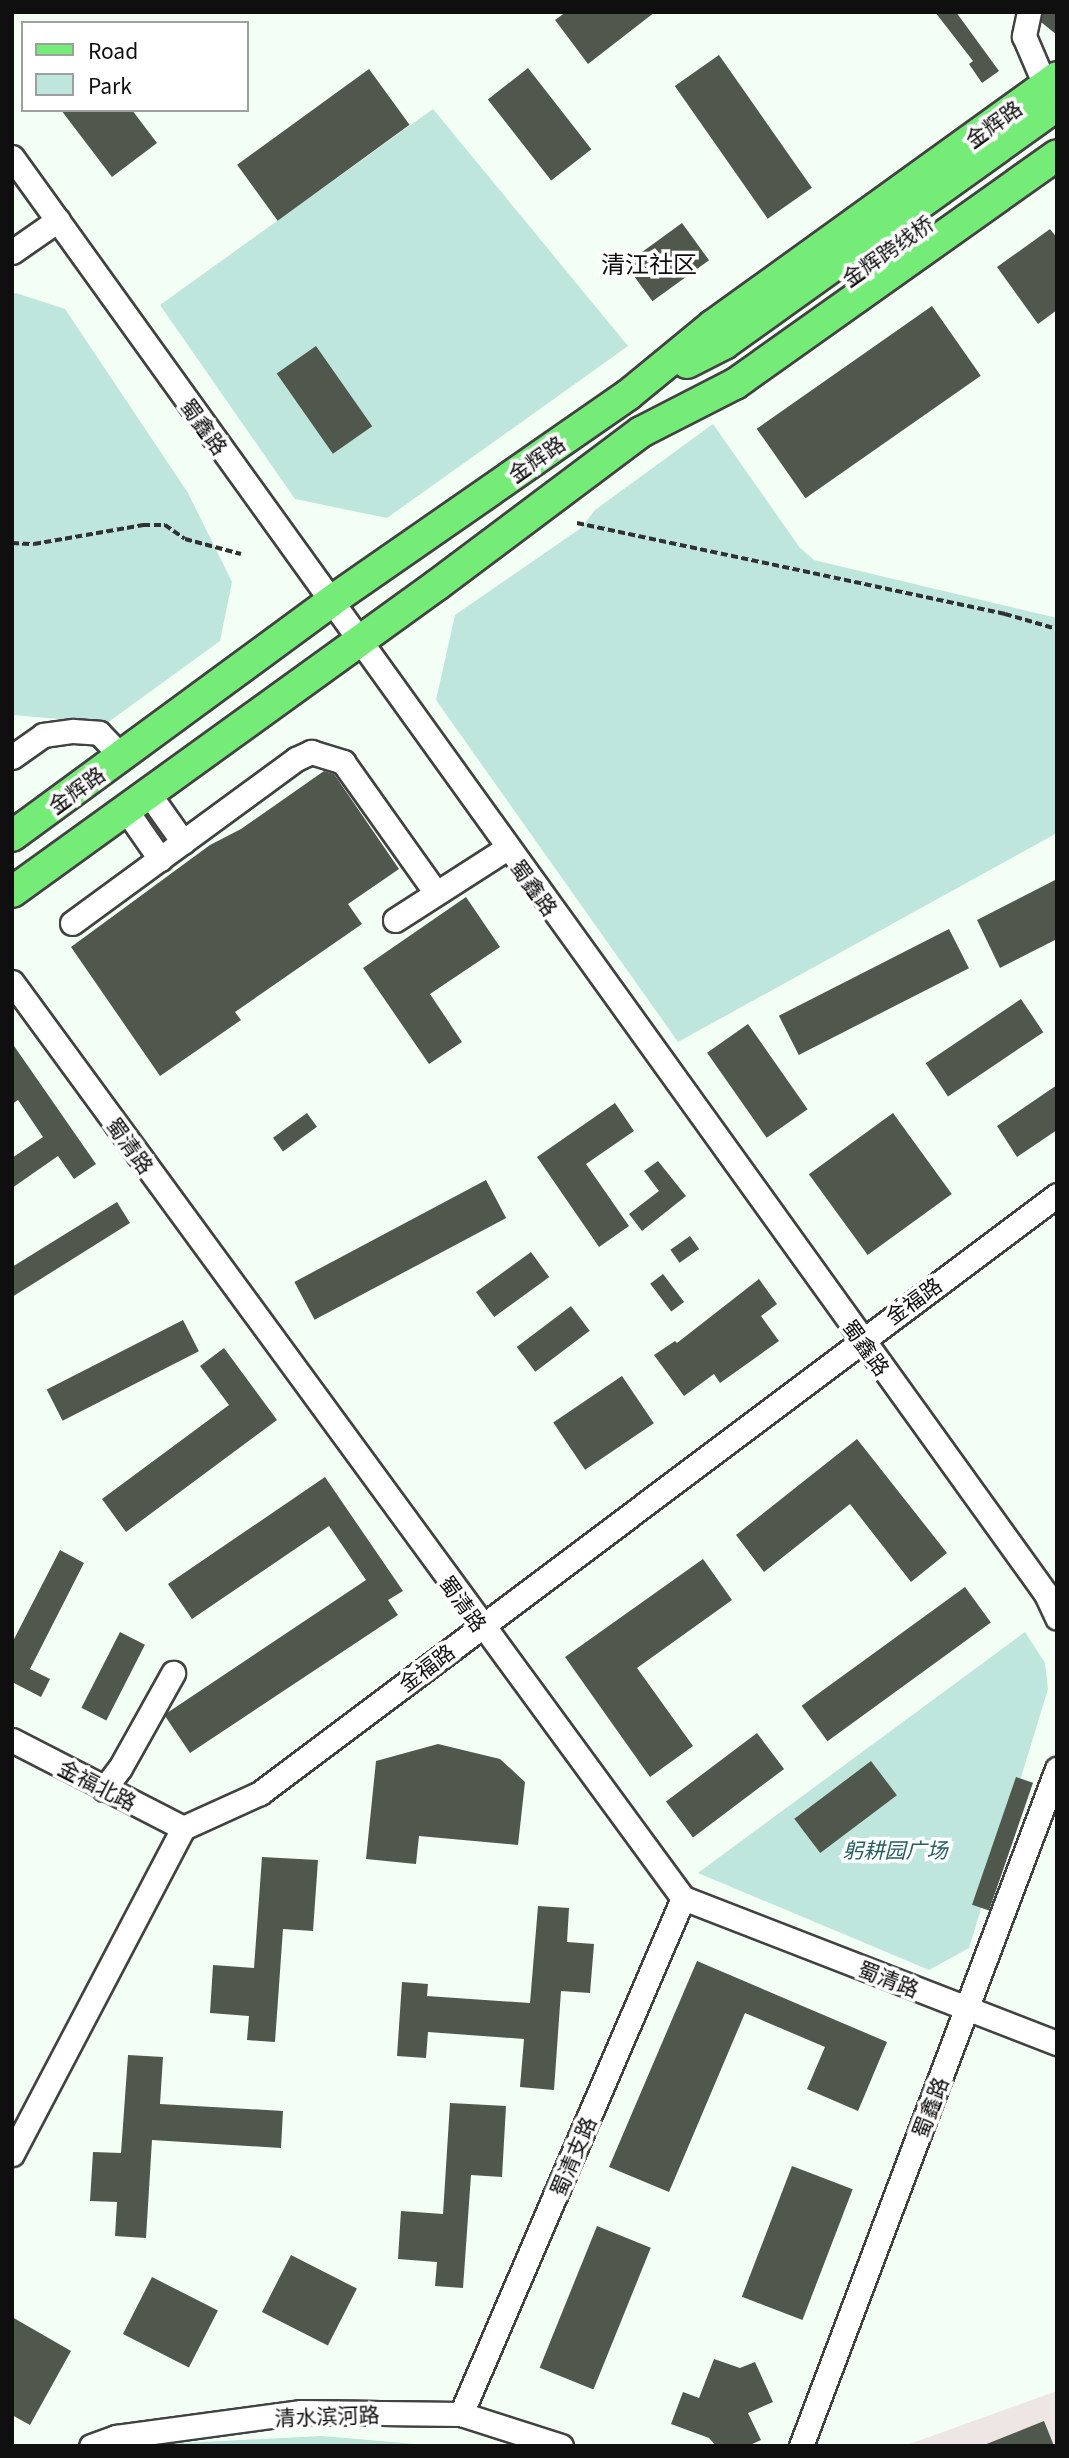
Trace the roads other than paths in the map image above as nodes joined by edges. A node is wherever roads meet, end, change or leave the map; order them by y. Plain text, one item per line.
1 (1028, 12) edge
2 (1053, 89) edge
3 (1057, 131) edge
4 (1057, 155) edge
5 (12, 157) edge
6 (58, 220) junction
7 (12, 252) edge
8 (721, 357) junction
9 (628, 395) junction
10 (642, 432) junction
11 (330, 602) junction
12 (359, 642) junction
13 (121, 756) junction
14 (12, 757) edge
15 (137, 802) junction
16 (12, 836) edge
17 (183, 842) junction
18 (507, 848) junction
19 (160, 859) junction
20 (12, 892) edge
21 (436, 893) junction
22 (395, 920) dead end
23 (72, 923) dead end
24 (12, 982) edge
25 (1057, 1195) edge
26 (861, 1339) junction
27 (1057, 1618) edge
28 (481, 1626) junction
29 (173, 1673) dead end
30 (12, 1740) edge
31 (1057, 1769) edge
32 (104, 1789) junction
33 (183, 1828) junction
34 (683, 1898) junction
35 (966, 2008) junction
36 (1057, 2043) edge
37 (12, 2154) edge
38 (461, 2414) junction
39 (90, 2446) edge
40 (561, 2446) edge
41 (801, 2446) edge

1 - 2 street
2 - 8 main road, 金辉跨线桥
2 - 9 main road, 金辉路
3 - 8 main road, 金辉跨线桥
4 - 10 main road, 金辉路
5 - 6 street, 蜀鑫路
6 - 7 street
6 - 11 street, 蜀鑫路
8 - 9 main road
8 - 10 main road
9 - 11 main road, 金辉路
10 - 12 main road, 金辉路
11 - 12 street, 蜀鑫路
11 - 13 main road, 金辉路
12 - 15 main road, 金辉路
12 - 18 street, 蜀鑫路
13 - 14 street
13 - 15 main road
13 - 16 main road, 金辉路
15 - 17 street
15 - 19 street
15 - 20 main road, 金辉路
17 - 19 street
17 - 21 street
18 - 21 street
18 - 26 street, 蜀鑫路
19 - 23 street
21 - 22 street
24 - 28 street, 蜀清路
25 - 26 street, 金福路
26 - 27 street, 蜀鑫路
26 - 28 street, 金福路
28 - 33 street, 金福路
28 - 34 street, 蜀清路
29 - 32 street
30 - 32 street, 金福北路
31 - 35 street, 蜀鑫路
32 - 33 street, 金福北路
33 - 37 street
34 - 35 street, 蜀清路
34 - 38 street, 蜀清支路
35 - 36 street, 蜀清路
35 - 41 street, 蜀鑫路
38 - 39 street, 清水滨河路
38 - 40 street, 清水滨河路

